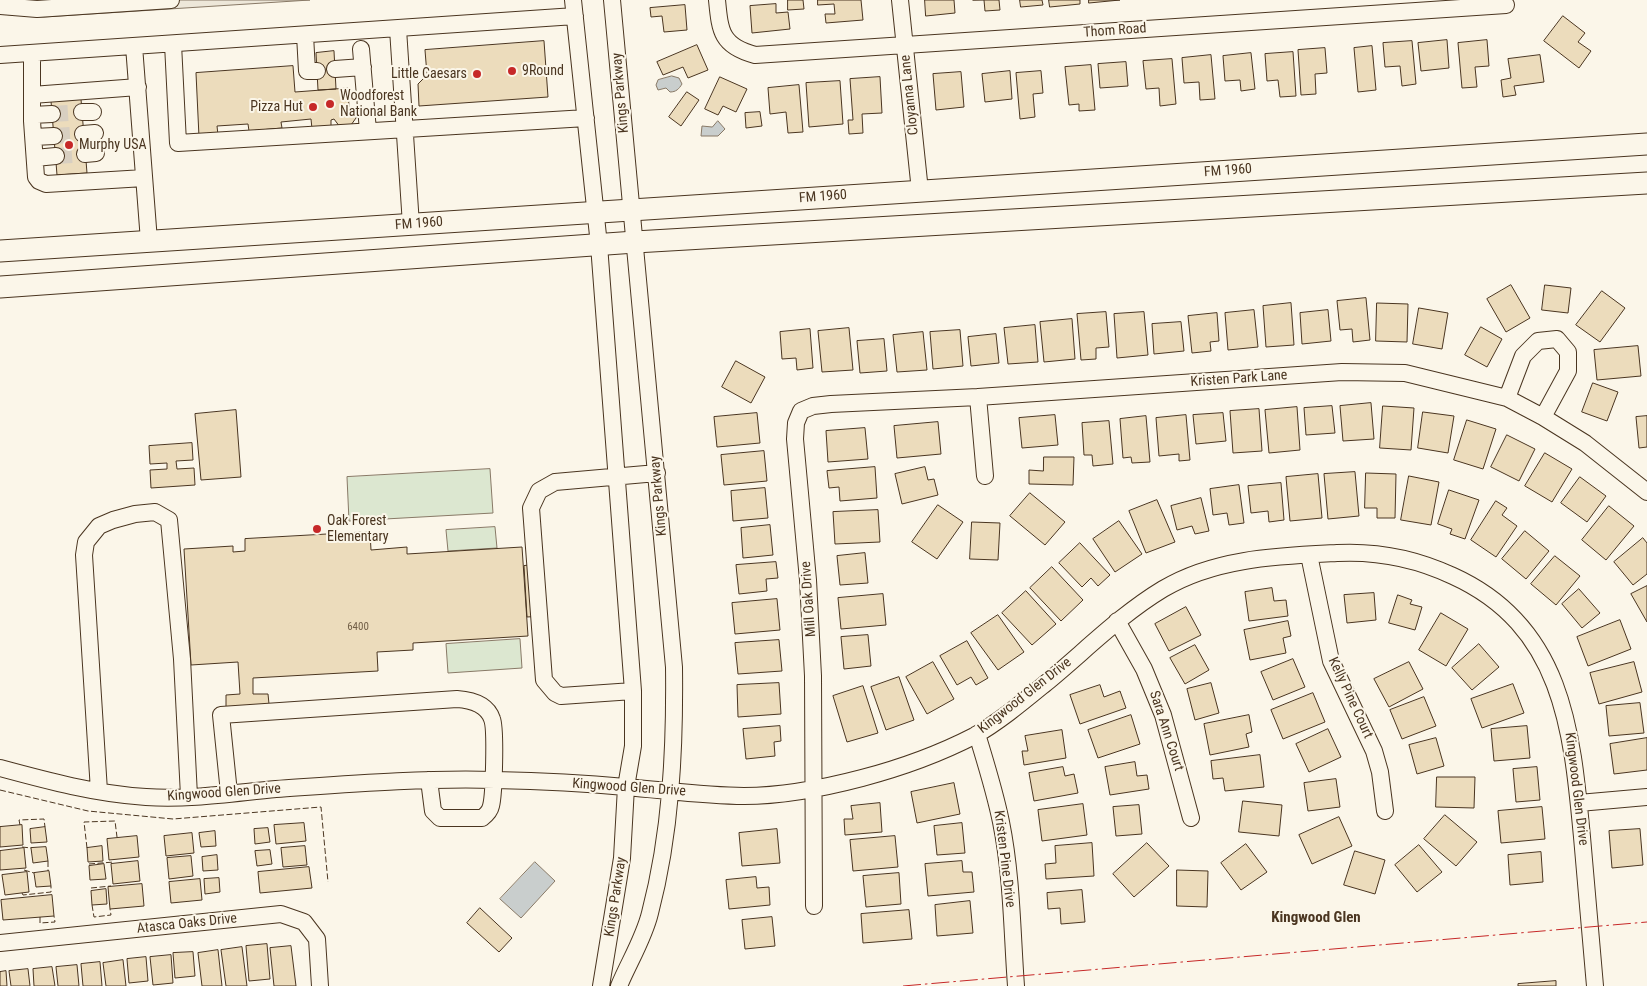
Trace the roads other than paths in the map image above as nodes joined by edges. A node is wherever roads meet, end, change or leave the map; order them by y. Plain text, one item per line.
1 (171, 0) edge
2 (612, 0) edge
3 (717, 0) edge
4 (900, 0) edge
5 (1506, 5) dead end
6 (0, 6) edge
7 (574, 8) edge
8 (398, 29) junction
9 (305, 35) junction
10 (172, 44) junction
11 (905, 45) junction
12 (134, 46) junction
13 (361, 49) dead end
14 (32, 53) junction
15 (0, 55) edge
16 (362, 67) junction
17 (334, 69) dead end
18 (317, 71) dead end
19 (138, 87) junction
20 (32, 95) junction
21 (52, 114) tunnel mouth
22 (32, 115) junction
23 (586, 118) junction
24 (405, 129) junction
25 (368, 132) junction
26 (54, 136) tunnel mouth
27 (34, 137) junction
28 (1647, 144) edge
29 (56, 156) tunnel mouth
30 (35, 158) junction
31 (144, 178) junction
32 (1647, 183) edge
33 (920, 190) junction
34 (632, 210) junction
35 (595, 213) junction
36 (411, 225) junction
37 (149, 241) junction
38 (635, 242) junction
39 (599, 245) junction
40 (0, 252) edge
41 (0, 287) edge
42 (978, 397) junction
43 (1507, 398) junction
44 (801, 411) joint
45 (1543, 417) junction
46 (657, 473) junction
47 (985, 476) dead end
48 (615, 477) junction
49 (1647, 492) edge
50 (1309, 554) junction
51 (1118, 621) junction
52 (633, 691) junction
53 (977, 734) junction
54 (0, 768) edge
55 (429, 780) junction
56 (494, 780) junction
57 (626, 787) junction
58 (813, 789) junction
59 (99, 791) junction
60 (670, 791) junction
61 (228, 793) junction
62 (190, 796) junction
63 (1647, 797) edge
64 (1579, 802) junction
65 (1385, 811) dead end
66 (1191, 818) dead end
67 (814, 906) dead end
68 (0, 943) edge
69 (320, 986) edge
70 (601, 986) edge
71 (619, 986) edge
72 (1016, 986) edge
73 (1595, 986) edge

1 - 6 street
2 - 34 street, Kings Parkway
3 - 11 street, Thom Road
4 - 11 street, Cloyanna Lane
5 - 11 street, Thom Road
7 - 8 street
7 - 23 street, Kings Parkway
8 - 9 street
8 - 24 street
9 - 10 street
9 - 18 street
10 - 12 street
10 - 25 street
11 - 33 street, Cloyanna Lane
12 - 14 street
12 - 19 street
13 - 16 street
14 - 15 street
14 - 20 street
16 - 17 street
16 - 25 street
19 - 20 street
19 - 31 street
20 - 22 street
21 - 22 street
22 - 27 street
23 - 24 street
23 - 35 street, Kings Parkway
24 - 25 street
24 - 36 street
26 - 27 street
27 - 30 street
28 - 33 main road, FM 1960 / FM 1960
29 - 30 street
30 - 31 street
31 - 37 street
32 - 38 main road
33 - 34 main road, FM 1960 / FM 1960
34 - 35 main road, FM 1960 / FM 1960
34 - 38 street, Kings Parkway
35 - 36 main road, FM 1960 / FM 1960
35 - 39 street, Kings Parkway
36 - 37 main road, FM 1960 / FM 1960
37 - 40 main road, FM 1960 / FM 1960
38 - 39 main road
38 - 46 street, Kings Parkway
39 - 41 main road
39 - 48 street, Kings Parkway
42 - 43 street, Kristen Park Lane
42 - 44 street, Kristen Park Lane
42 - 47 street
43 - 45 street, Kristen Park Lane
43 - 45 street
44 - 58 street, Mill Oak Drive
45 - 49 street, Kristen Park Lane
46 - 48 street
46 - 60 street, Kings Parkway
48 - 52 street, Kings Parkway
48 - 52 street
50 - 51 street, Kingwood Glen Drive
50 - 64 street, Kingwood Glen Drive
50 - 65 street, Kelly Pine Court
51 - 53 street, Kingwood Glen Drive
51 - 66 street, Sara Ann Court
52 - 57 street, Kings Parkway
53 - 58 street, Kingwood Glen Drive
53 - 72 street, Kristen Pine Drive
54 - 59 street, Kingwood Glen Drive
55 - 56 street, Kingwood Glen Drive
55 - 56 street
55 - 61 street, Kingwood Glen Drive
56 - 57 street, Kingwood Glen Drive
56 - 61 street
57 - 60 street, Kingwood Glen Drive
57 - 70 street, Kings Parkway
58 - 60 street, Kingwood Glen Drive
58 - 67 street, Mill Oak Drive
59 - 62 street, Kingwood Glen Drive
59 - 62 street
60 - 71 street, Kings Parkway
61 - 62 street, Kingwood Glen Drive
63 - 64 street
64 - 73 street, Kingwood Glen Drive
68 - 69 street, Atasca Oaks Drive

